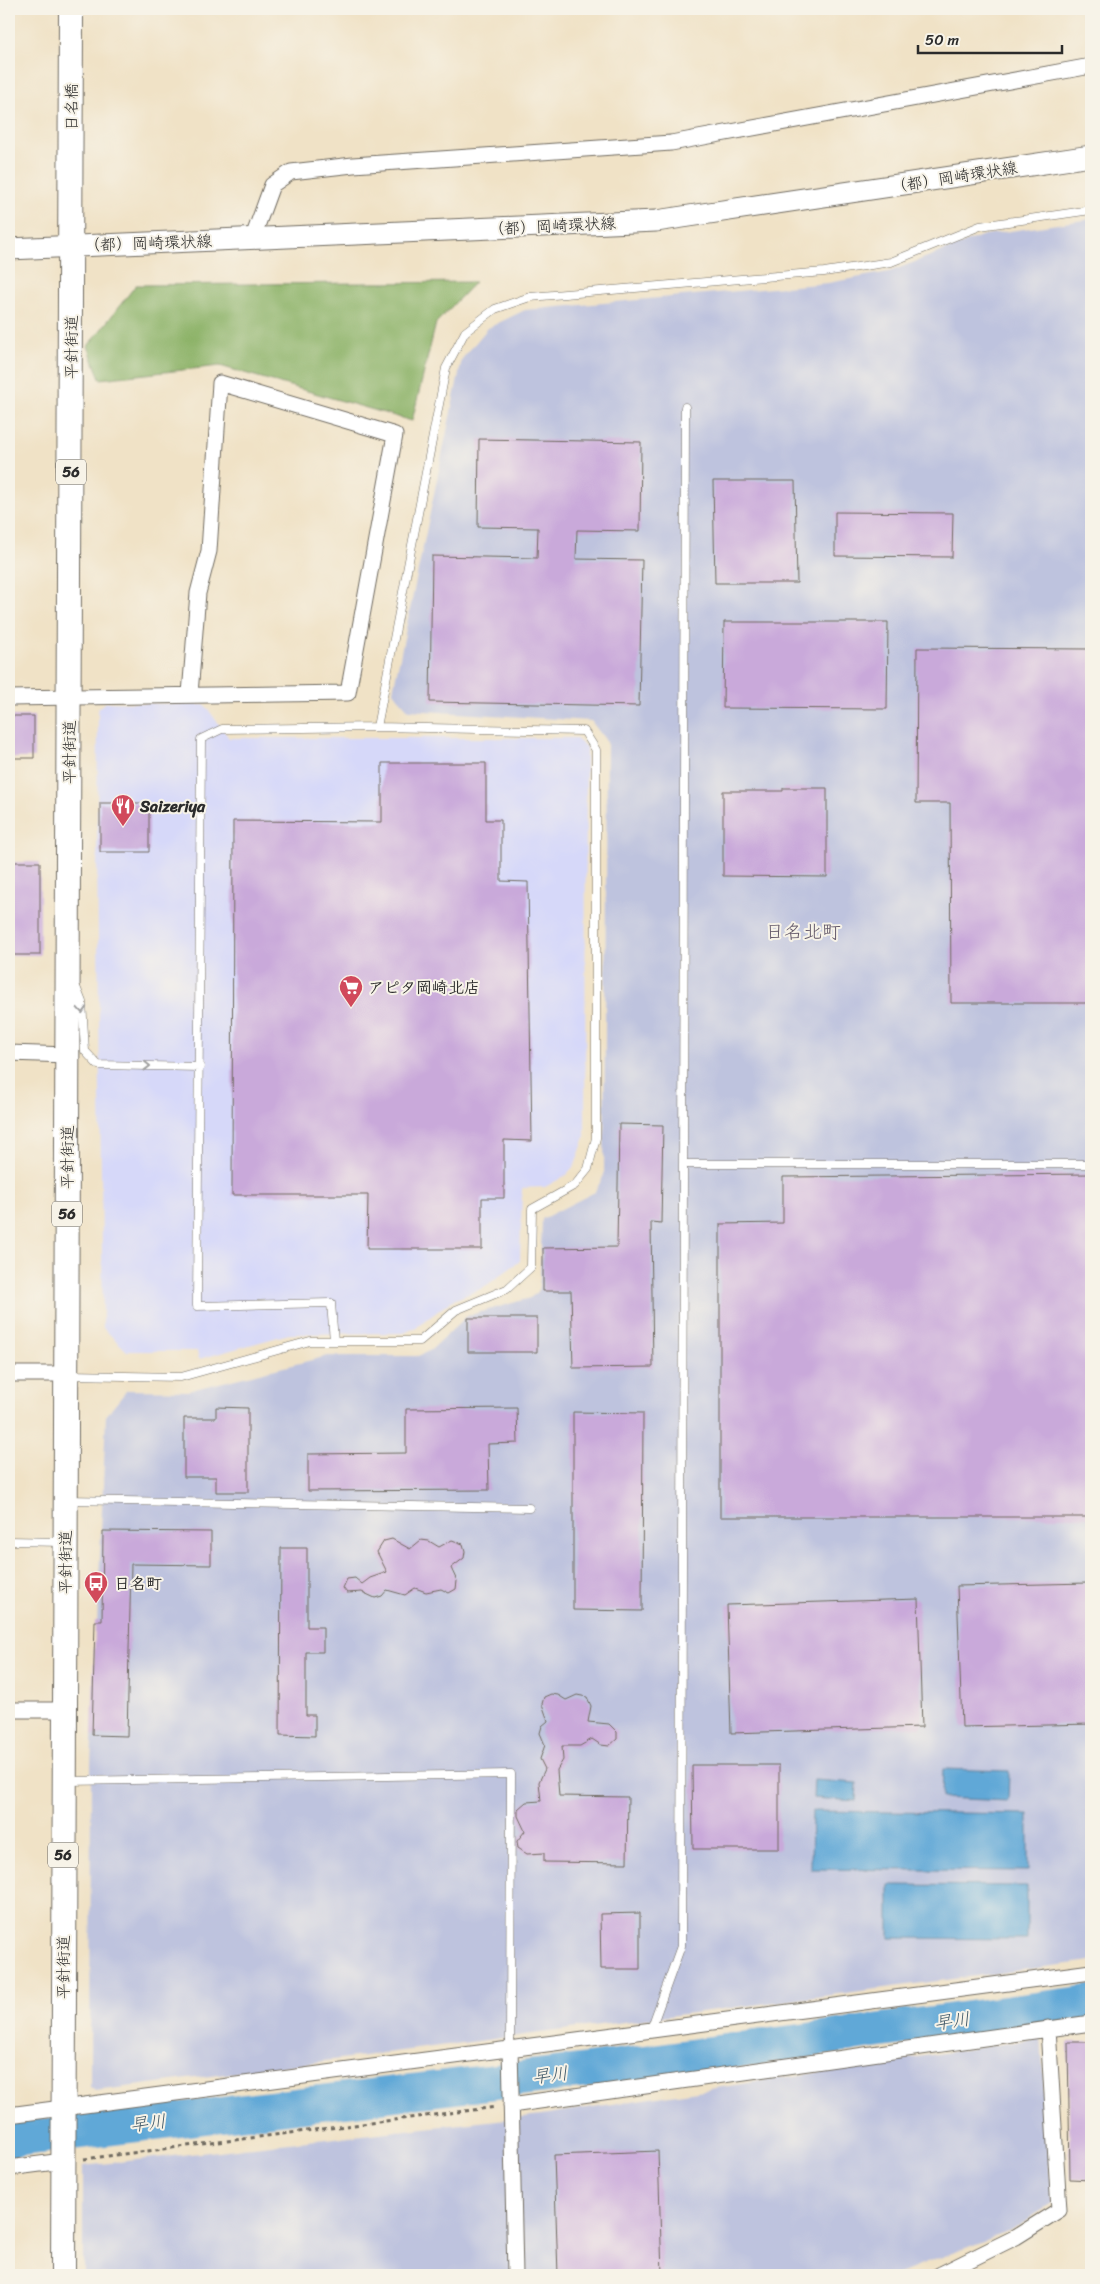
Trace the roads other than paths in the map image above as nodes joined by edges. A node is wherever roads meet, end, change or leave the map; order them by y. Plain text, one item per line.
1 (71, 9) edge
2 (1091, 66) edge
3 (1091, 156) edge
4 (72, 206) joint
5 (1091, 210) edge
6 (252, 240) junction
7 (72, 246) junction
8 (9, 249) edge
9 (685, 407) dead end
10 (190, 694) junction
11 (9, 698) edge
12 (69, 698) junction
13 (377, 726) junction
14 (68, 963) junction
15 (9, 1053) edge
16 (68, 1054) junction
17 (200, 1067) junction
18 (683, 1164) junction
19 (1091, 1164) edge
20 (334, 1341) junction
21 (9, 1374) edge
22 (66, 1374) junction
23 (65, 1500) junction
24 (529, 1508) dead end
25 (9, 1541) edge
26 (65, 1542) junction
27 (9, 1710) edge
28 (64, 1710) junction
29 (64, 1781) junction
30 (1091, 1972) edge
31 (1091, 2024) edge
32 (1048, 2028) junction
33 (651, 2029) junction
34 (510, 2047) junction
35 (511, 2105) junction
36 (62, 2107) junction
37 (9, 2115) edge
38 (63, 2162) junction
39 (9, 2168) edge
40 (63, 2275) edge
41 (515, 2275) edge
42 (939, 2275) edge

1 - 4 main road, 日名橋 / 56
2 - 6 street
3 - 6 street, （都）岡崎環状線
4 - 7 main road, 平針街道 / 56
5 - 13 lane
6 - 7 street, （都）岡崎環状線
7 - 8 street, （都）岡崎環状線
7 - 12 main road, 平針街道 / 56
9 - 18 lane
10 - 10 street
10 - 12 street
11 - 12 street
12 - 14 main road, 平針街道 / 56
13 - 17 lane
13 - 20 lane
14 - 16 main road, 平針街道 / 56
14 -> 17 lane
15 - 16 street
16 - 22 main road, 平針街道 / 56
17 - 20 lane
18 - 19 lane
18 - 33 lane
20 - 22 lane
21 - 22 street
22 - 23 main road, 平針街道 / 56
23 - 24 lane
23 - 26 main road, 平針街道 / 56
25 - 26 lane
26 - 28 main road, 平針街道 / 56
27 - 28 street
28 - 29 main road, 平針街道 / 56
29 - 34 lane
29 - 36 main road, 平針街道 / 56
30 - 33 street
31 - 32 street
32 - 35 street
32 - 42 street
33 - 34 street
34 - 35 street
34 - 36 street
35 - 41 street
36 - 37 street
36 - 38 main road, 56
38 - 39 street
38 - 40 main road, 56

